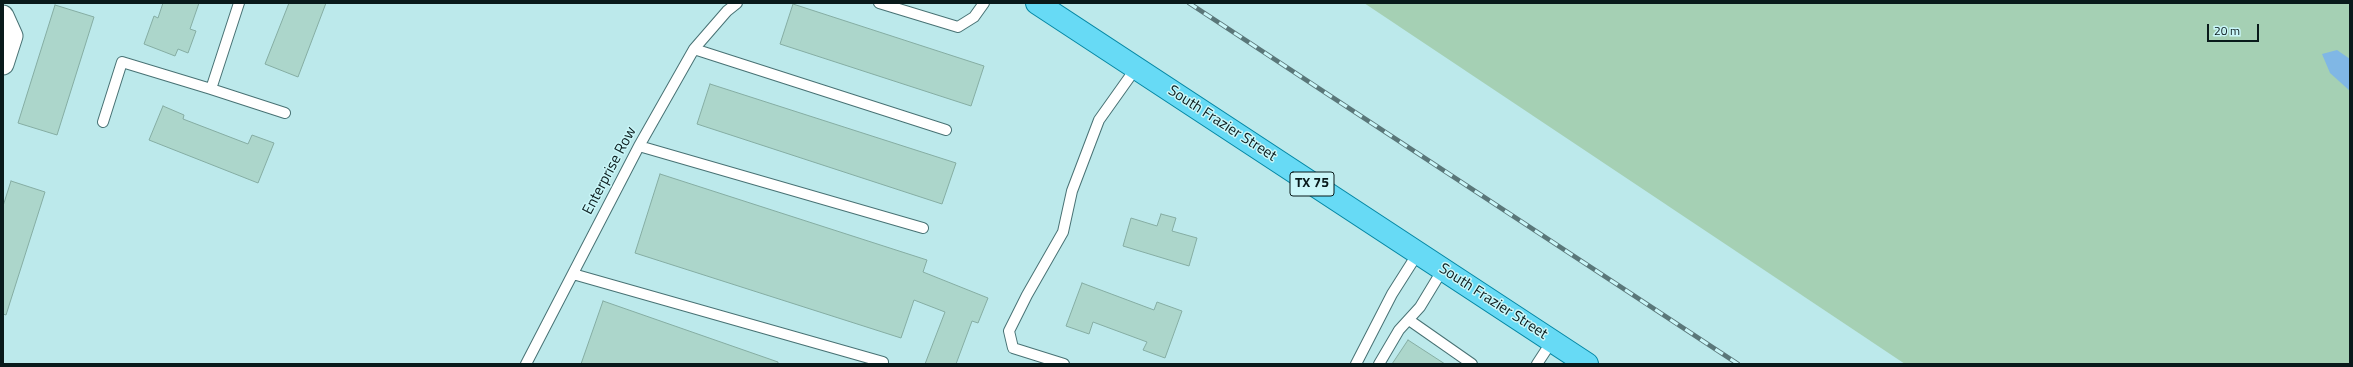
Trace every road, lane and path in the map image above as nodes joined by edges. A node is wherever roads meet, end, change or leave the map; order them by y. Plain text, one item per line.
1 (239, 3) edge
2 (737, 3) edge
3 (879, 3) edge
4 (984, 3) edge
5 (1037, 3) edge
6 (3, 16) edge
7 (694, 50) junction
8 (3, 64) edge
9 (1136, 68) junction
10 (211, 89) junction
11 (285, 113) dead end
12 (103, 122) dead end
13 (946, 130) dead end
14 (639, 146) junction
15 (923, 228) dead end
16 (1418, 253) junction
17 (1443, 269) junction
18 (573, 274) junction
19 (1409, 320) junction
20 (1552, 341) junction
21 (883, 362) dead end
22 (526, 364) edge
23 (1064, 364) edge
24 (1356, 364) edge
25 (1379, 364) edge
26 (1472, 364) edge
27 (1537, 364) edge
28 (1587, 364) edge

1 - 10 lane
2 - 7 lane, Enterprise Row
3 - 4 lane
5 - 9 main road, South Frazier Street / TX 75
6 - 8 street
7 - 13 lane
7 - 14 lane, Enterprise Row
9 - 16 main road, South Frazier Street / TX 75
9 - 23 lane
10 - 11 lane
10 - 12 lane
14 - 15 lane
14 - 18 lane, Enterprise Row
16 - 17 main road, South Frazier Street / TX 75
16 - 24 lane
17 - 19 lane
17 - 20 main road, South Frazier Street / TX 75
18 - 21 lane
18 - 22 lane, Enterprise Row
19 - 25 lane
19 - 26 lane
20 - 27 lane
20 - 28 main road, South Frazier Street / TX 75

